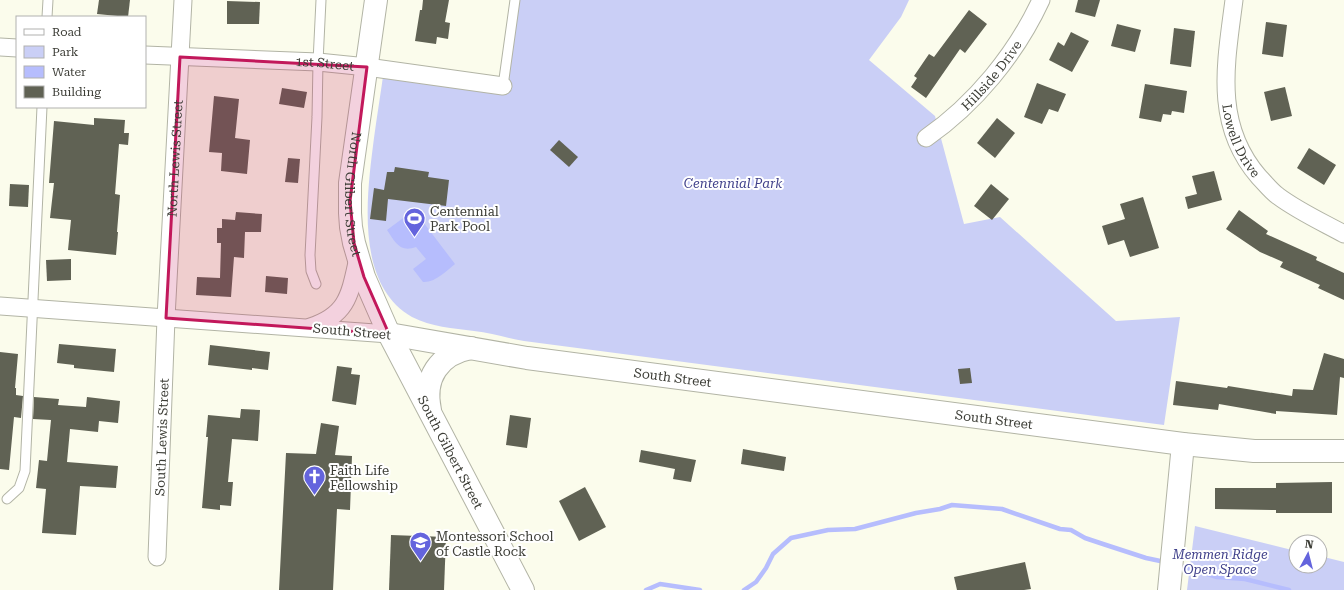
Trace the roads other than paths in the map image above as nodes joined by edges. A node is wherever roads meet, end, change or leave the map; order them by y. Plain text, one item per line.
1 (48, 0) edge
2 (183, 0) edge
3 (321, 0) edge
4 (376, 0) edge
5 (515, 0) edge
6 (1041, 0) edge
7 (1234, 0) edge
8 (47, 16) edge
9 (0, 47) edge
10 (16, 48) edge
11 (146, 55) edge
12 (180, 57) junction
13 (318, 62) junction
14 (367, 66) junction
15 (503, 86) joint
16 (42, 108) edge
17 (926, 138) dead end
18 (1344, 234) edge
19 (358, 258) junction
20 (316, 284) dead end
21 (0, 306) edge
22 (32, 308) junction
23 (166, 318) junction
24 (307, 328) junction
25 (389, 334) junction
26 (471, 348) junction
27 (431, 414) junction
28 (1184, 444) junction
29 (1344, 451) edge
30 (7, 499) dead end
31 (157, 557) dead end
32 (523, 590) edge
33 (1169, 590) edge

1 - 8 lane
2 - 12 street, North Lewis Street
3 - 13 lane
4 - 14 street, North Gilbert Street
5 - 15 lane
6 - 17 street, Hillside Drive
7 - 18 street, Lowell Drive
9 - 10 street
11 - 12 street, 1st Street
12 - 13 street, 1st Street
12 - 23 street, North Lewis Street
13 - 14 street, 1st Street
13 - 20 lane
14 - 15 street, 1st Street
14 - 19 street, North Gilbert Street
16 - 22 lane
19 - 24 street
19 - 25 street, North Gilbert Street
21 - 22 street, South Street
22 - 23 street, South Street
22 - 30 lane
23 - 24 street, South Street
23 - 31 street, South Lewis Street
24 - 25 street, South Street
25 - 26 street, South Street
25 - 27 street, South Gilbert Street
26 - 27 street
26 - 28 street, South Street
27 - 32 street, South Gilbert Street
28 - 29 street, South Street
28 - 33 street

